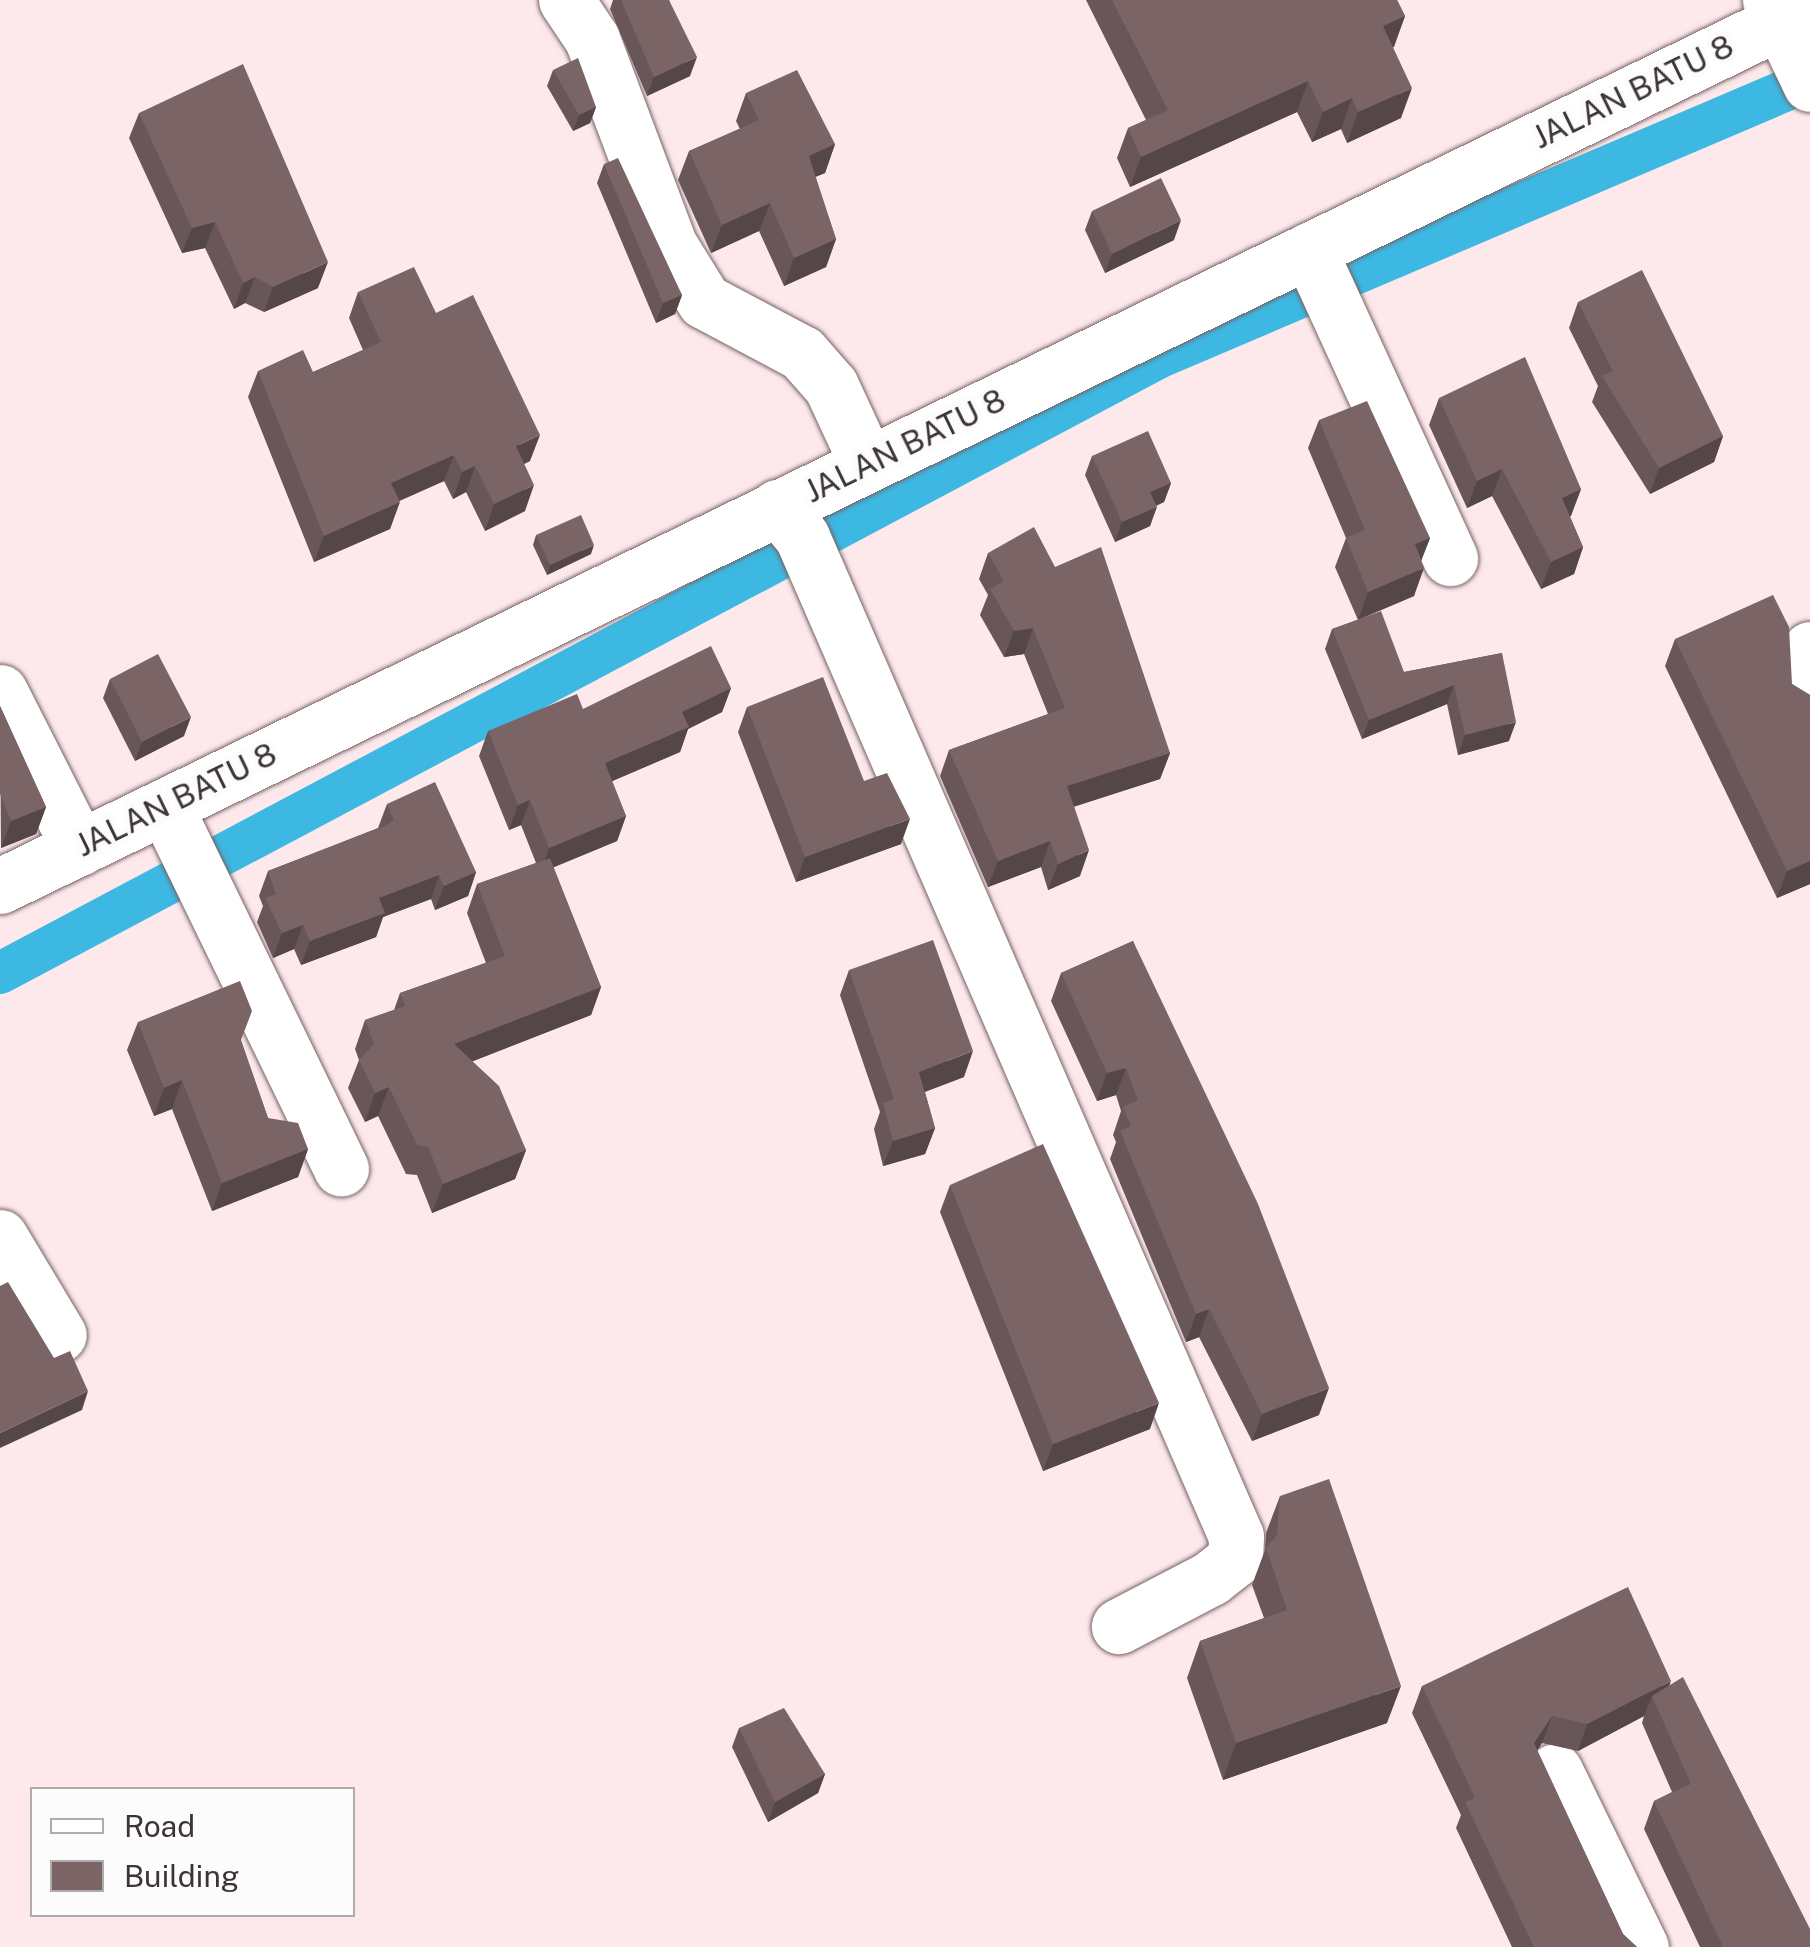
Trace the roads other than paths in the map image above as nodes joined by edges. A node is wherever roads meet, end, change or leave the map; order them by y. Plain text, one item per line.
1 (566, 0) edge
2 (1793, 33) edge
3 (1316, 265) junction
4 (867, 464) junction
5 (790, 522) junction
6 (1450, 558) dead end
7 (1810, 648) edge
8 (0, 692) edge
9 (1810, 697) edge
10 (176, 827) junction
11 (79, 848) junction
12 (0, 886) edge
13 (341, 1168) dead end
14 (0, 1237) edge
15 (59, 1335) dead end
16 (1120, 1626) dead end
17 (1555, 1771) dead end
18 (1640, 1947) edge

1 - 4 street
2 - 3 street, JALAN BATU 8
3 - 4 street, JALAN BATU 8
3 - 6 street
4 - 5 street, JALAN BATU 8
5 - 10 street, JALAN BATU 8
5 - 16 street
7 - 9 street
8 - 11 street
10 - 11 street, JALAN BATU 8
10 - 13 street
11 - 12 street, JALAN BATU 8
14 - 15 street
17 - 18 street

